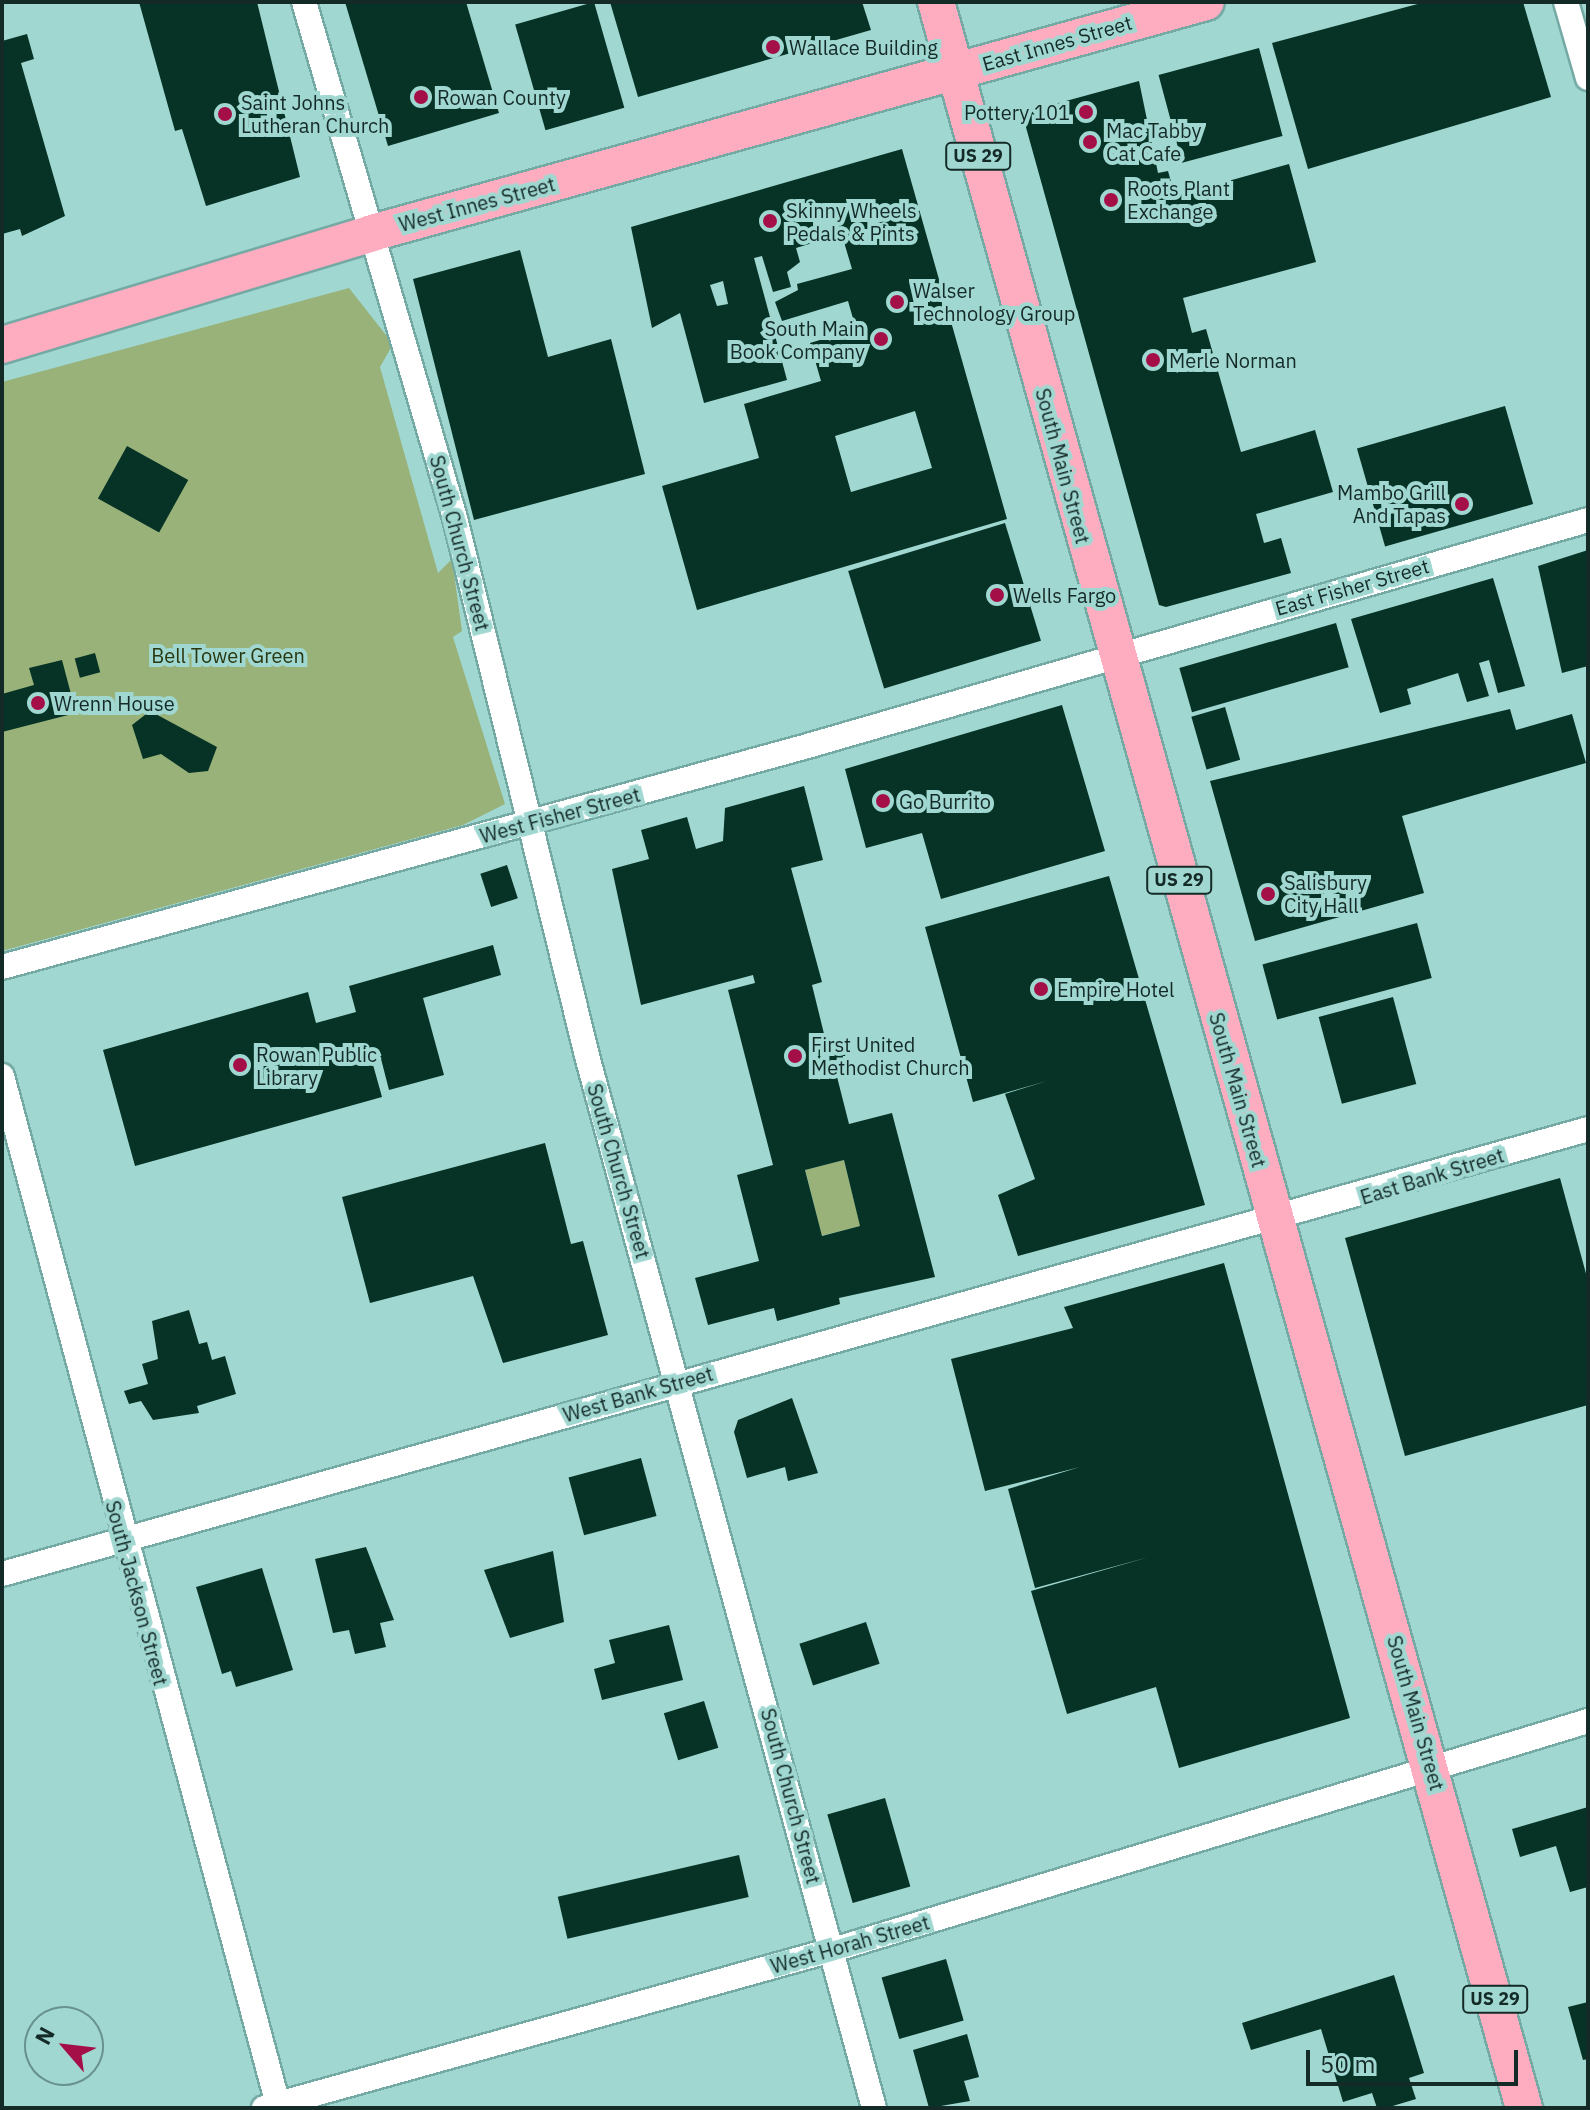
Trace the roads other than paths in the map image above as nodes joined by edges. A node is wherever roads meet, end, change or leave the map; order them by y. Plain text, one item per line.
1 (304, 2) edge
2 (936, 2) edge
3 (1206, 2) edge
4 (1566, 2) edge
5 (955, 72) junction
6 (1588, 78) edge
7 (372, 233) junction
8 (2, 345) edge
9 (1588, 520) edge
10 (1115, 654) junction
11 (529, 823) junction
12 (2, 967) edge
13 (2, 1076) edge
14 (1588, 1129) edge
15 (1276, 1223) junction
16 (678, 1382) junction
17 (123, 1542) junction
18 (2, 1574) edge
19 (1588, 1721) edge
20 (1432, 1767) junction
21 (833, 1950) junction
22 (274, 2107) edge
23 (874, 2108) edge
24 (1524, 2108) edge

1 - 7 street, South Church Street
2 - 5 main road, US 29
3 - 5 main road, East Innes Street
4 - 6 street
5 - 7 main road, West Innes Street
5 - 10 main road, South Main Street / US 29
7 - 8 main road, West Innes Street
7 - 11 street, South Church Street
9 - 10 street, East Fisher Street
10 - 11 street, West Fisher Street
10 - 15 main road, South Main Street / US 29
11 - 12 street, West Fisher Street
11 - 16 street, South Church Street
13 - 17 street, South Jackson Street
14 - 15 street, East Bank Street
15 - 16 street, West Bank Street
15 - 20 main road, South Main Street / US 29
16 - 17 street, West Bank Street
16 - 21 street, South Church Street
17 - 18 street, West Bank Street
17 - 22 street, South Jackson Street
19 - 20 street, West Horah Street
20 - 21 street, West Horah Street
20 - 24 main road, South Main Street / US 29
21 - 22 street, West Horah Street
21 - 23 street, South Church Street

